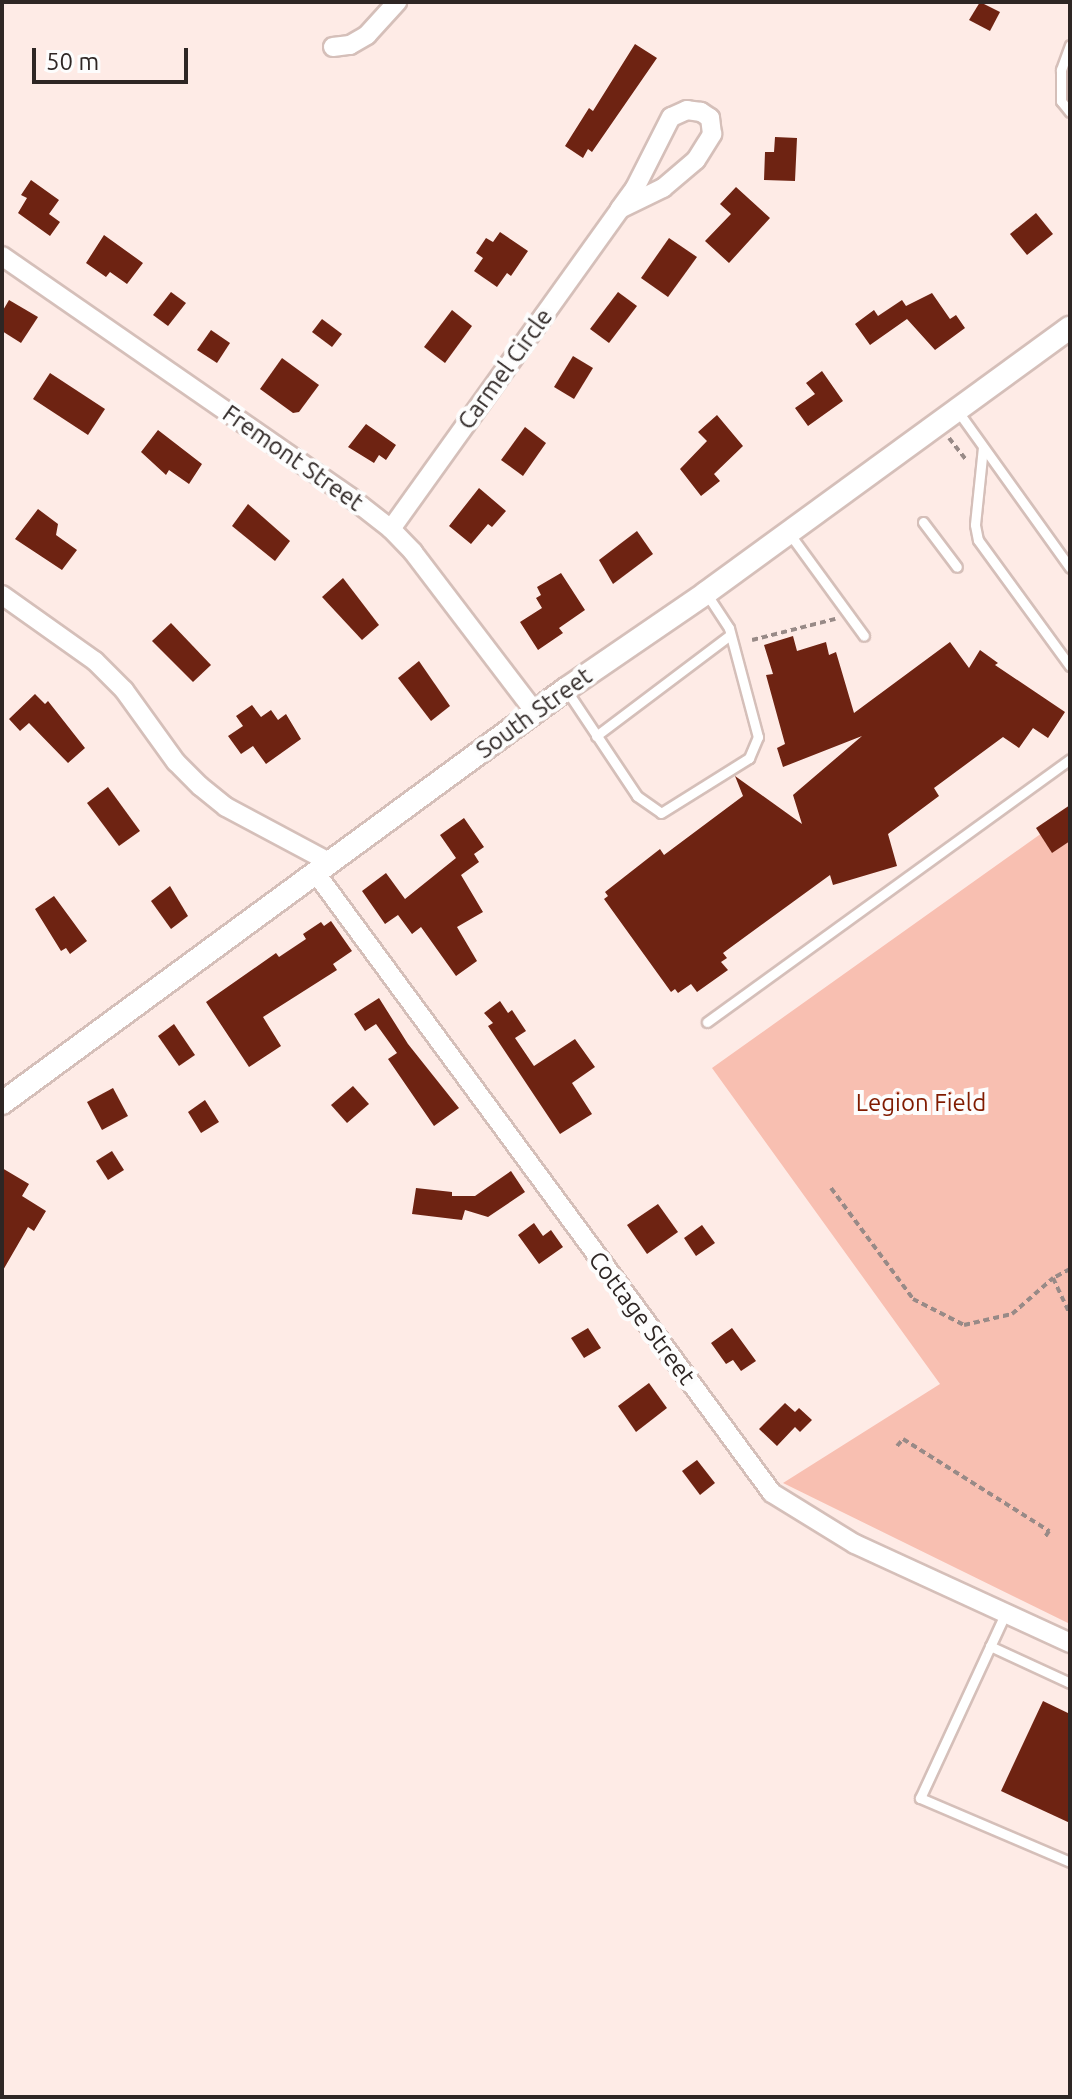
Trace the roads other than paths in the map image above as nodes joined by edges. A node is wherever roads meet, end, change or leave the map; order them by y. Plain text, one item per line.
1 (397, 2) edge
2 (1070, 45) edge
3 (333, 47) dead end
4 (1070, 112) edge
5 (620, 209) junction
6 (2, 256) edge
7 (1070, 328) edge
8 (957, 410) junction
9 (983, 447) junction
10 (923, 522) dead end
11 (391, 529) junction
12 (789, 533) junction
13 (957, 567) dead end
14 (1070, 568) edge
15 (706, 593) junction
16 (2, 595) edge
17 (730, 635) junction
18 (864, 636) dead end
19 (1070, 666) edge
20 (566, 689) junction
21 (535, 712) junction
22 (596, 736) junction
23 (1070, 759) edge
24 (322, 867) junction
25 (707, 1022) dead end
26 (2, 1103) edge
27 (1006, 1612) junction
28 (1070, 1643) edge
29 (990, 1646) junction
30 (1070, 1683) edge
31 (1070, 1862) edge

1 - 3 street
2 - 4 lane
5 - 5 street, Carmel Circle
5 - 11 street, Carmel Circle
6 - 11 street, Fremont Street
7 - 8 street, South Street
8 - 9 lane
8 - 12 street, South Street
9 - 14 lane
9 - 19 lane
10 - 13 lane
11 - 21 street, Fremont Street
12 - 15 street, South Street
12 - 18 lane
15 - 17 lane
15 - 20 street, South Street
16 - 24 street
17 - 22 lane
17 - 22 lane
20 - 21 street, South Street
20 - 22 lane
21 - 24 street, South Street
23 - 25 lane
24 - 26 street, South Street
24 - 27 street, Cottage Street
27 - 28 street, Cottage Street
27 - 29 lane
29 - 30 lane
29 - 31 lane

